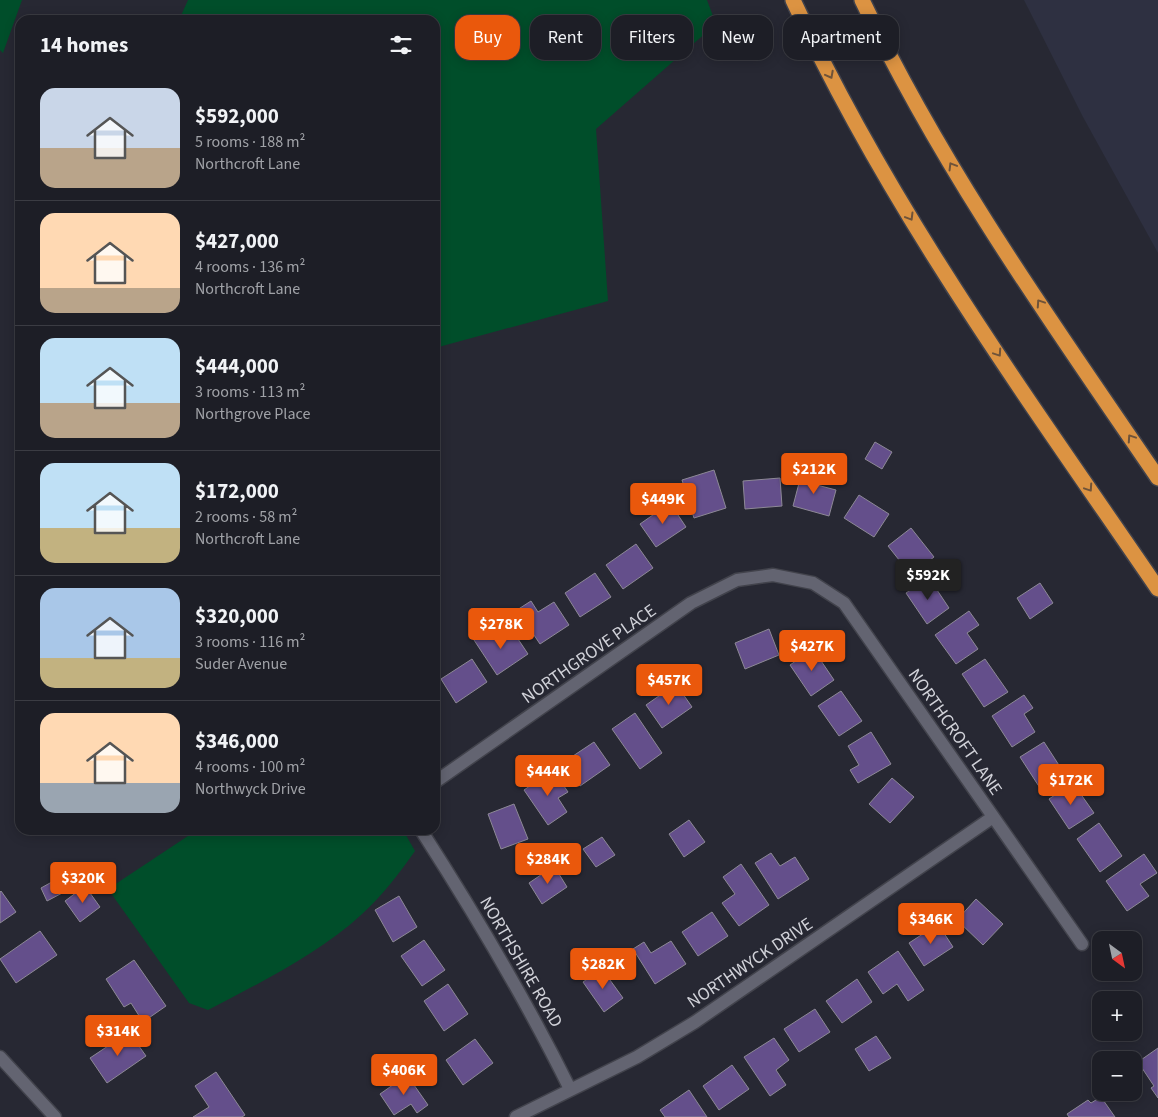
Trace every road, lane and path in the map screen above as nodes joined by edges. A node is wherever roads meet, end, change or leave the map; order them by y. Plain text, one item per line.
1 (793, 0) edge
2 (862, 0) edge
3 (1158, 478) edge
4 (773, 575) joint
5 (1158, 589) edge
6 (440, 779) edge
7 (993, 817) junction
8 (424, 835) edge
9 (1082, 944) dead end
10 (0, 1057) edge
11 (570, 1090) junction
12 (55, 1117) edge
13 (516, 1117) edge

1 -> 5 highway
3 -> 2 highway
4 - 6 street, NORTHGROVE PLACE
4 - 7 street, NORTHCROFT LANE
7 - 9 street, NORTHCROFT LANE
7 - 11 street, NORTHWYCK DRIVE
8 - 11 street, NORTHSHIRE ROAD
10 - 12 street
11 - 13 street, NORTHWYCK DRIVE

